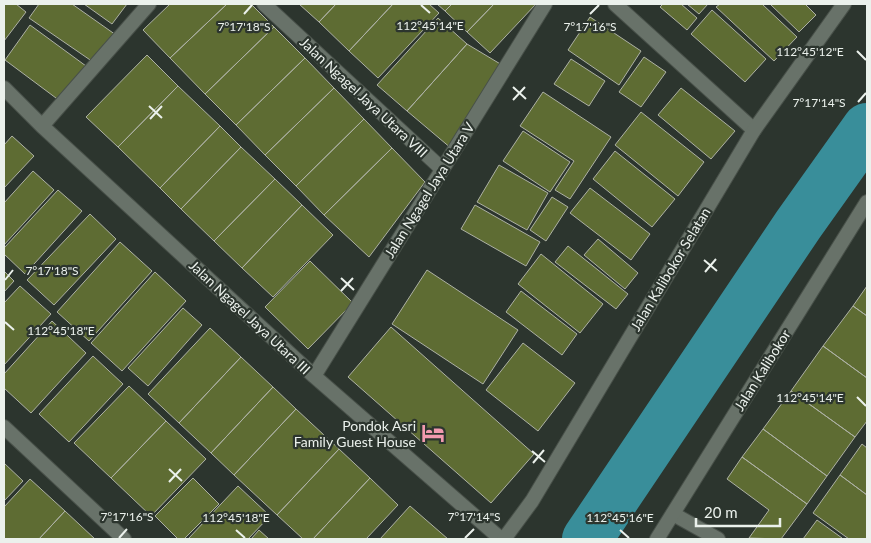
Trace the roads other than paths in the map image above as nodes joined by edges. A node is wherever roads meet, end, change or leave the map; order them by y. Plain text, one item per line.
1 (149, 4) edge
2 (264, 4) edge
3 (545, 4) edge
4 (615, 4) edge
5 (844, 4) edge
6 (4, 88) edge
7 (42, 126) junction
8 (754, 130) junction
9 (442, 169) junction
10 (867, 202) edge
11 (314, 376) junction
12 (4, 426) edge
13 (673, 514) junction
14 (124, 539) edge
15 (503, 539) edge
16 (657, 539) edge
17 (718, 539) edge

1 - 7 street
2 - 9 street, Jalan Ngagel Jaya Utara VIII
3 - 9 street, Jalan Ngagel Jaya Utara V
4 - 8 street
5 - 8 street, Jalan Kalibokor Selatan
6 - 7 street, Jalan Ngagel Jaya Utara III
7 - 11 street, Jalan Ngagel Jaya Utara III
8 - 15 street, Jalan Kalibokor Selatan
9 - 11 street, Jalan Ngagel Jaya Utara V
10 - 13 street, Jalan Kalibokor
11 - 15 street, Jalan Ngagel Jaya Utara III
12 - 14 street
13 - 16 street, Jalan Kalibokor
13 - 17 street

